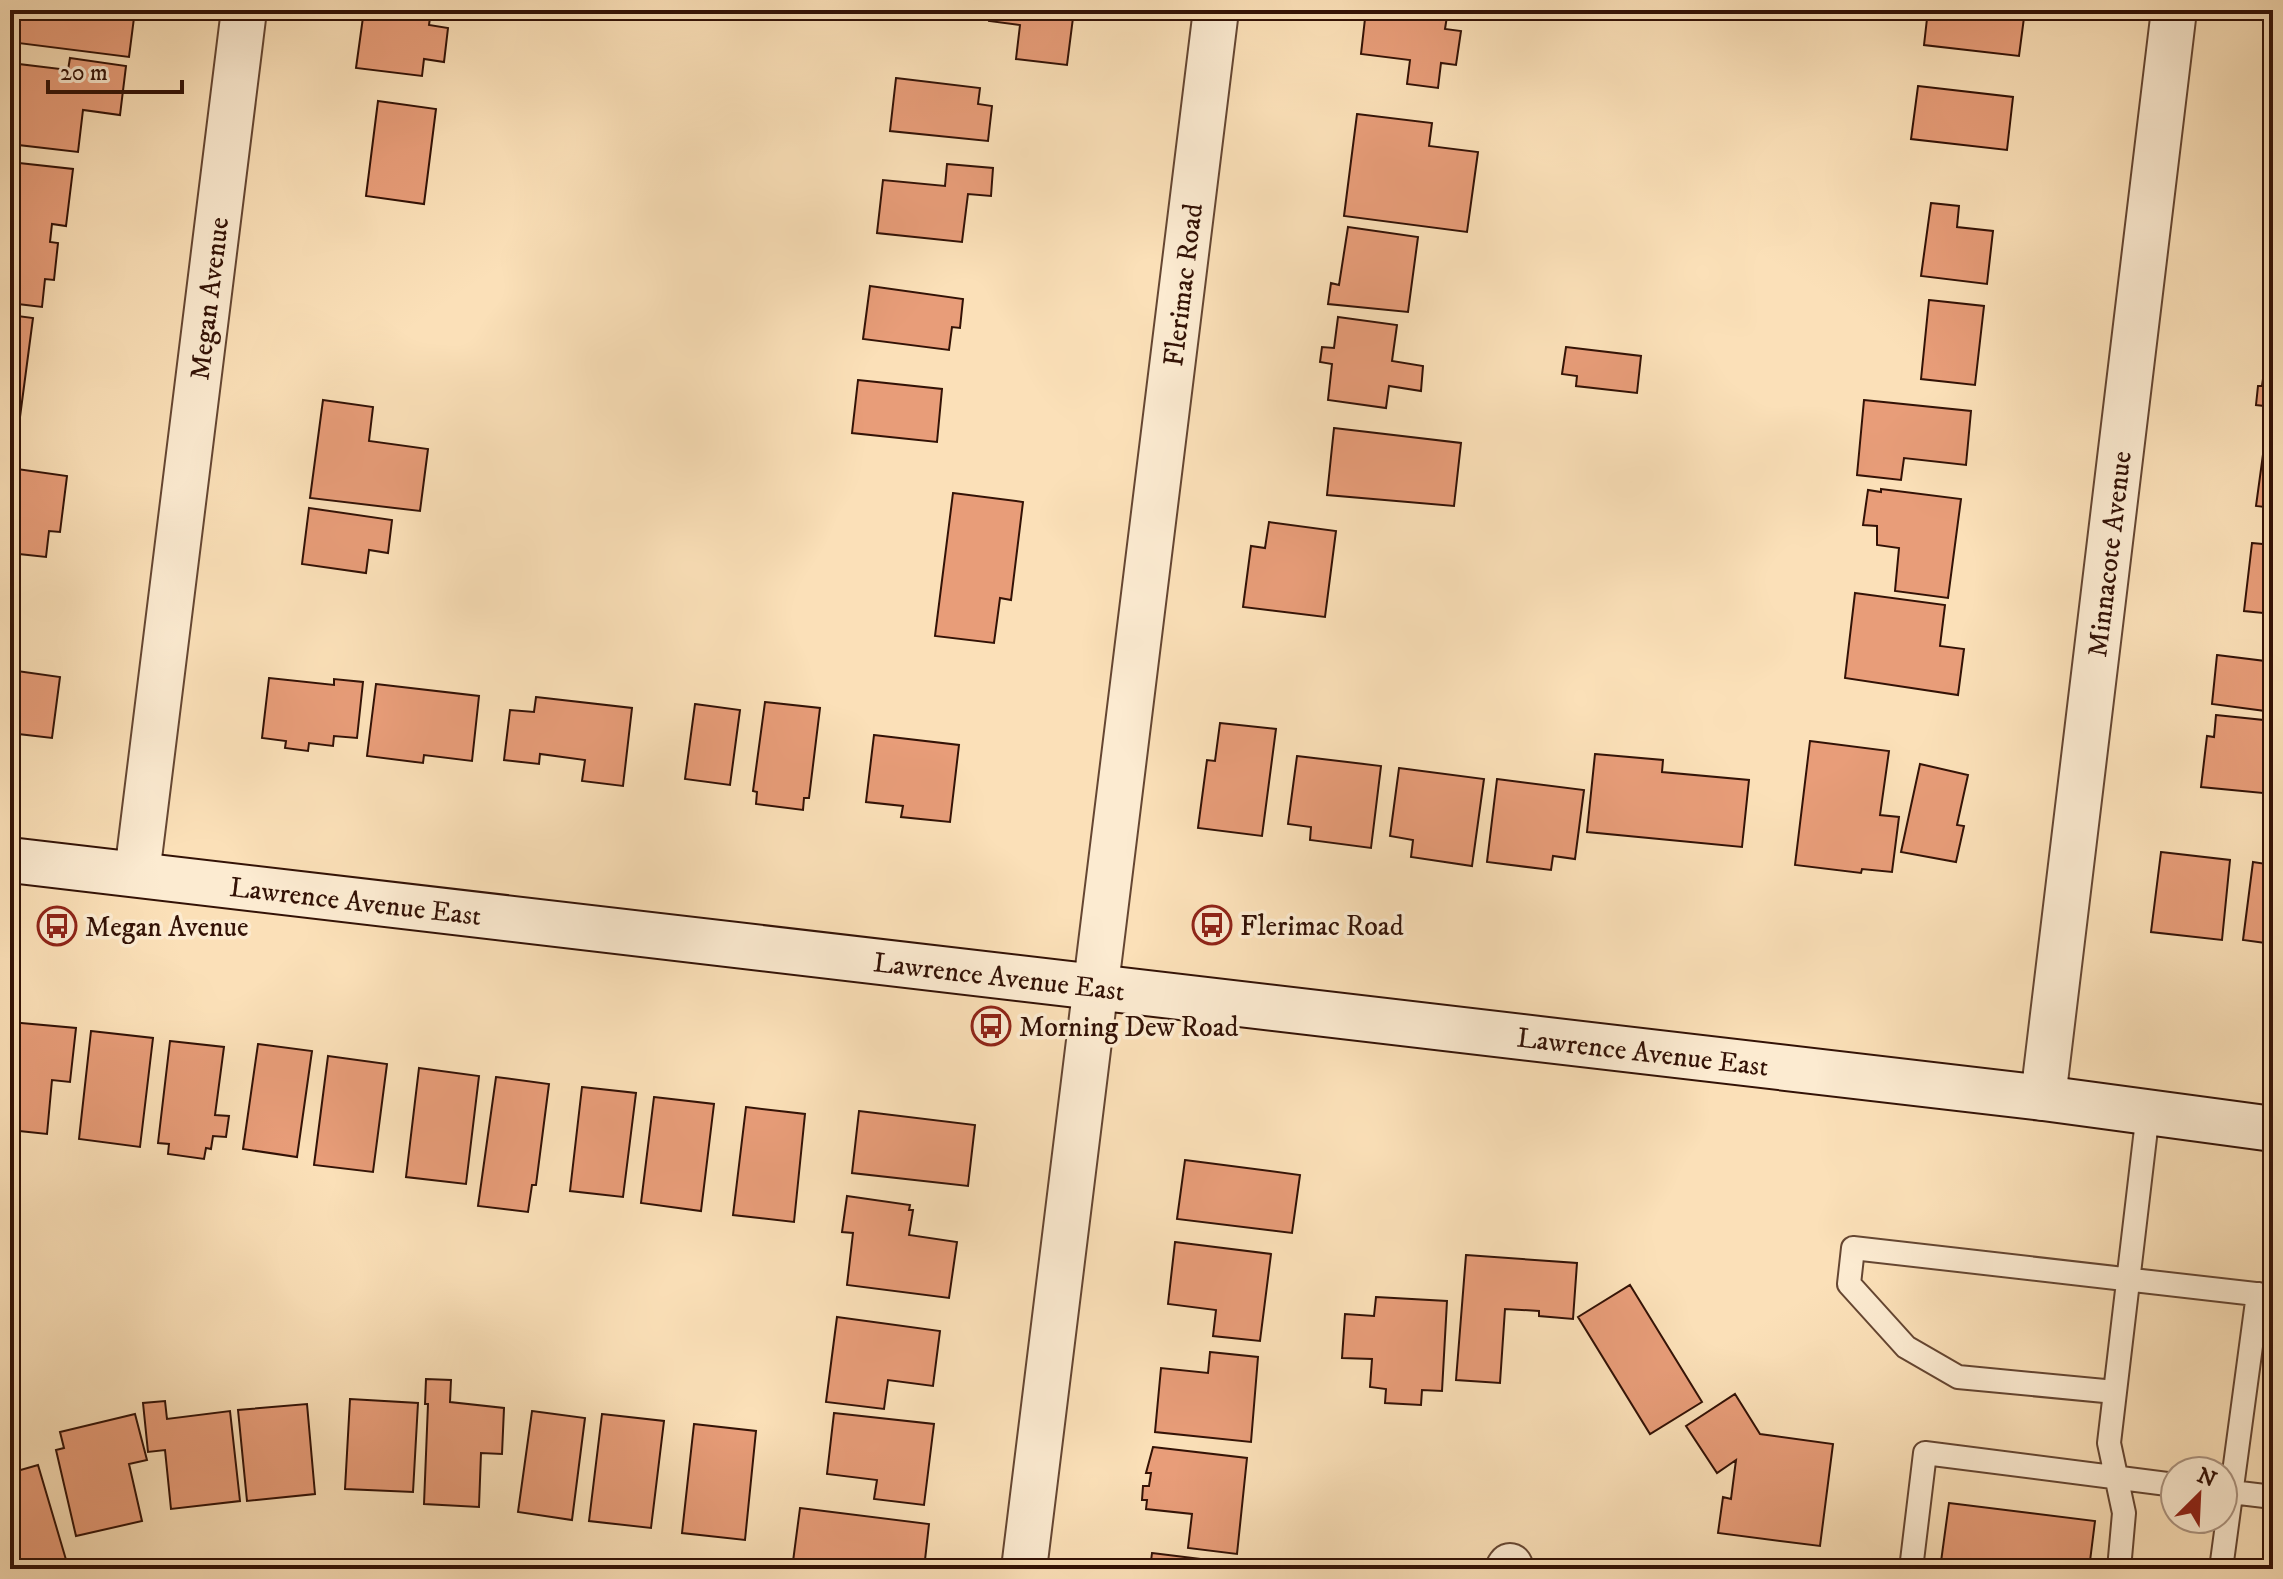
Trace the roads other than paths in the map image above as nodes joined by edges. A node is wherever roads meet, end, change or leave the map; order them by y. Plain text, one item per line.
1 (244, 10) edge
2 (1216, 10) edge
3 (2174, 10) edge
4 (10, 860) edge
5 (137, 874) junction
6 (1094, 986) junction
7 (2043, 1098) junction
8 (2148, 1112) junction
9 (2273, 1129) edge
10 (2130, 1279) junction
11 (2265, 1295) edge
12 (2115, 1392) junction
13 (2234, 1455) edge
14 (2114, 1477) junction
15 (2159, 1483) edge
16 (2239, 1493) edge
17 (2273, 1497) edge
18 (2224, 1535) edge
19 (1024, 1569) edge
20 (1911, 1569) edge
21 (2119, 1569) edge
22 (2221, 1569) edge

1 - 5 street, Megan Avenue
2 - 6 street, Flerimac Road
3 - 7 street, Minnacote Avenue
4 - 5 street, Lawrence Avenue East
5 - 6 street, Lawrence Avenue East
6 - 7 street, Lawrence Avenue East
6 - 19 street
7 - 8 street, Lawrence Avenue East
8 - 9 street, Lawrence Avenue East
8 - 10 lane
10 - 11 lane
10 - 12 lane
10 - 12 lane
11 - 13 lane
12 - 14 lane
14 - 15 lane
14 - 20 lane
14 - 21 lane
16 - 17 lane
18 - 22 lane

